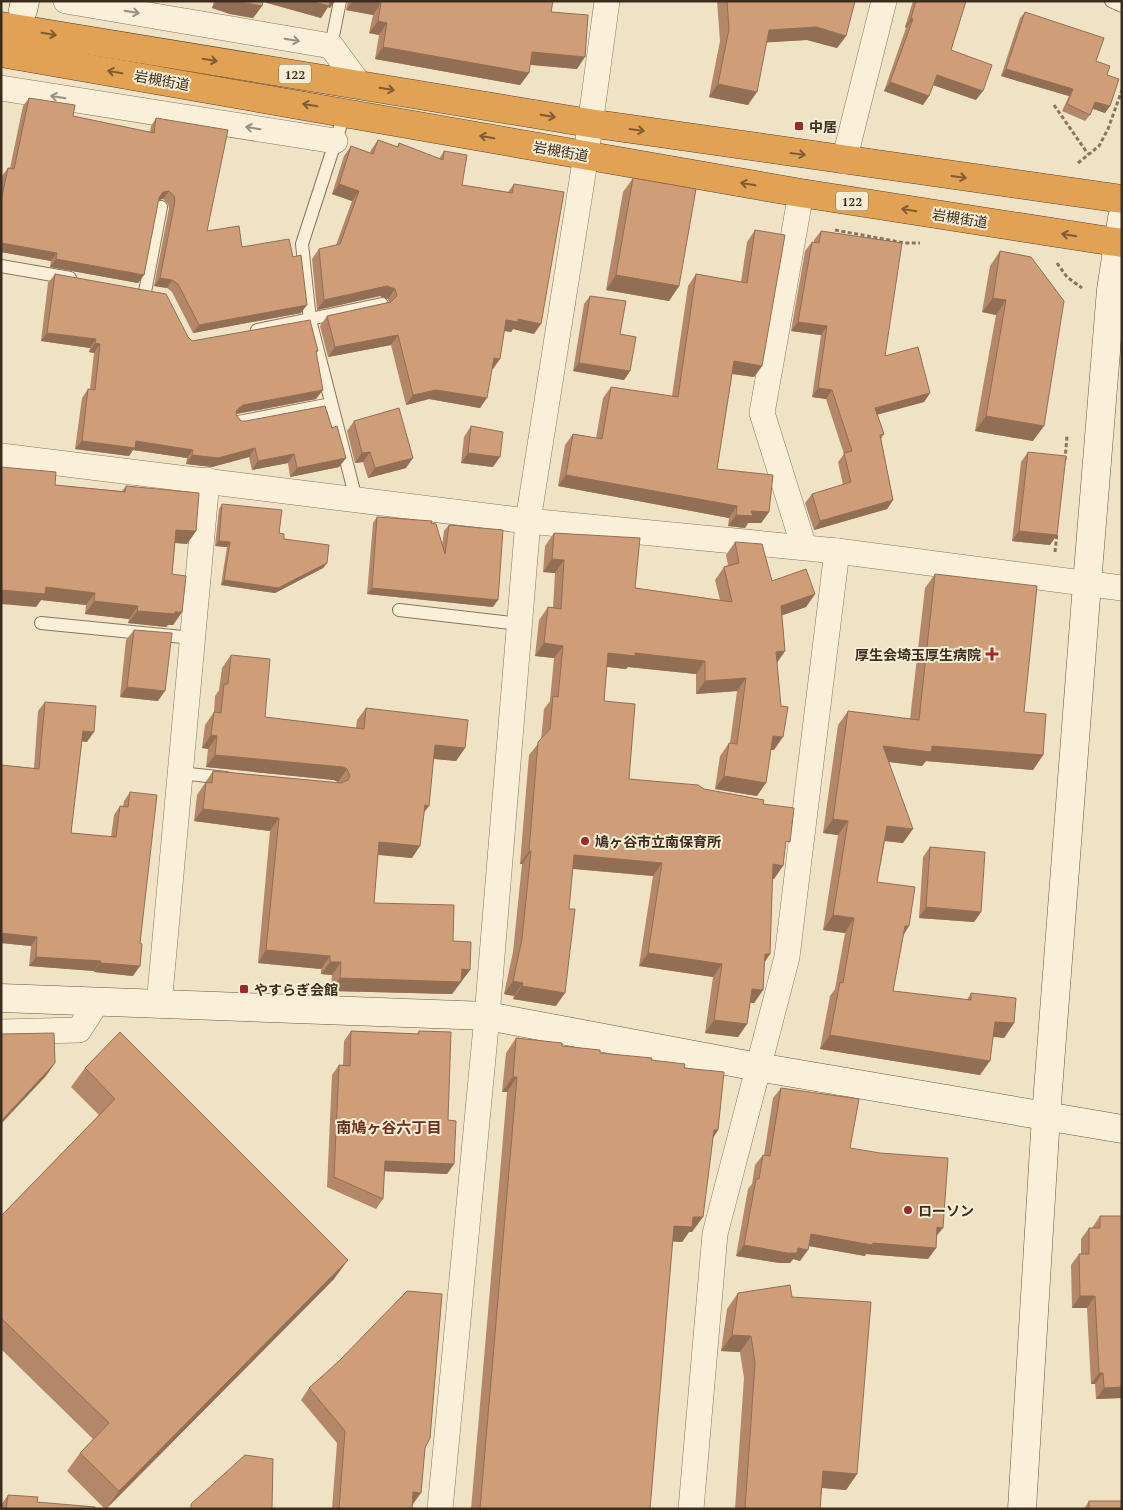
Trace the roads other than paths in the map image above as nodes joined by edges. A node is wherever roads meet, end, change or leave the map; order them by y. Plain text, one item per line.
1 (66, 1) edge
2 (340, 1) edge
3 (607, 1) edge
4 (884, 1) edge
5 (1111, 1) edge
6 (1122, 6) edge
7 (1, 26) edge
8 (331, 46) junction
9 (1, 53) edge
10 (359, 84) junction
11 (1, 88) edge
12 (345, 112) junction
13 (589, 123) junction
14 (335, 141) junction
15 (586, 155) junction
16 (844, 161) junction
17 (801, 193) junction
18 (1122, 199) edge
19 (161, 207) edge
20 (1120, 235) edge
21 (1, 266) edge
22 (87, 281) edge
23 (158, 295) edge
24 (382, 304) edge
25 (310, 320) junction
26 (245, 332) edge
27 (331, 404) junction
28 (238, 422) edge
29 (1, 456) edge
30 (207, 480) junction
31 (356, 499) junction
32 (528, 521) junction
33 (804, 547) junction
34 (837, 551) junction
35 (1087, 584) junction
36 (1122, 588) edge
37 (399, 610) dead end
38 (41, 623) dead end
39 (520, 624) junction
40 (193, 638) junction
41 (180, 773) junction
42 (238, 779) edge
43 (3, 994) edge
44 (96, 1002) junction
45 (160, 1005) junction
46 (487, 1016) junction
47 (1, 1032) edge
48 (758, 1067) junction
49 (1046, 1116) junction
50 (1122, 1129) edge
51 (440, 1509) edge
52 (691, 1509) edge
53 (1022, 1509) edge

1 -> 8 street
2 - 8 lane
3 - 13 street
4 - 16 street
5 - 6 lane
7 -> 10 highway, 岩槻街道 / 122
8 - 10 street
12 -> 9 highway, 岩槻街道 / 122
10 -> 13 highway, 岩槻街道 / 122
14 -> 11 street
12 - 14 lane
15 -> 12 highway, 岩槻街道 / 122
13 - 15 street
13 -> 16 highway, 岩槻街道 / 122
14 - 25 lane
17 -> 15 highway, 岩槻街道 / 122
15 - 32 street
16 -> 18 highway, 岩槻街道 / 122
20 -> 17 highway, 岩槻街道 / 122
17 - 33 street
19 - 23 lane
20 - 35 street
21 - 22 lane
24 - 25 lane
25 - 26 lane
25 - 27 lane
27 - 28 lane
27 - 31 lane
29 - 30 street
30 - 31 street
30 - 40 street
31 - 32 street
32 - 33 street
32 - 39 street
33 - 34 street
34 - 35 street
34 - 48 street
35 - 36 street
35 - 49 street
37 - 39 lane
38 - 40 lane
39 - 46 street
40 - 41 street
41 - 42 lane
41 - 45 street
43 - 44 street
44 - 45 street
44 - 47 street
45 - 46 street
46 - 48 street
46 - 51 street
48 - 49 street
48 - 52 street
49 - 50 street
49 - 53 street

